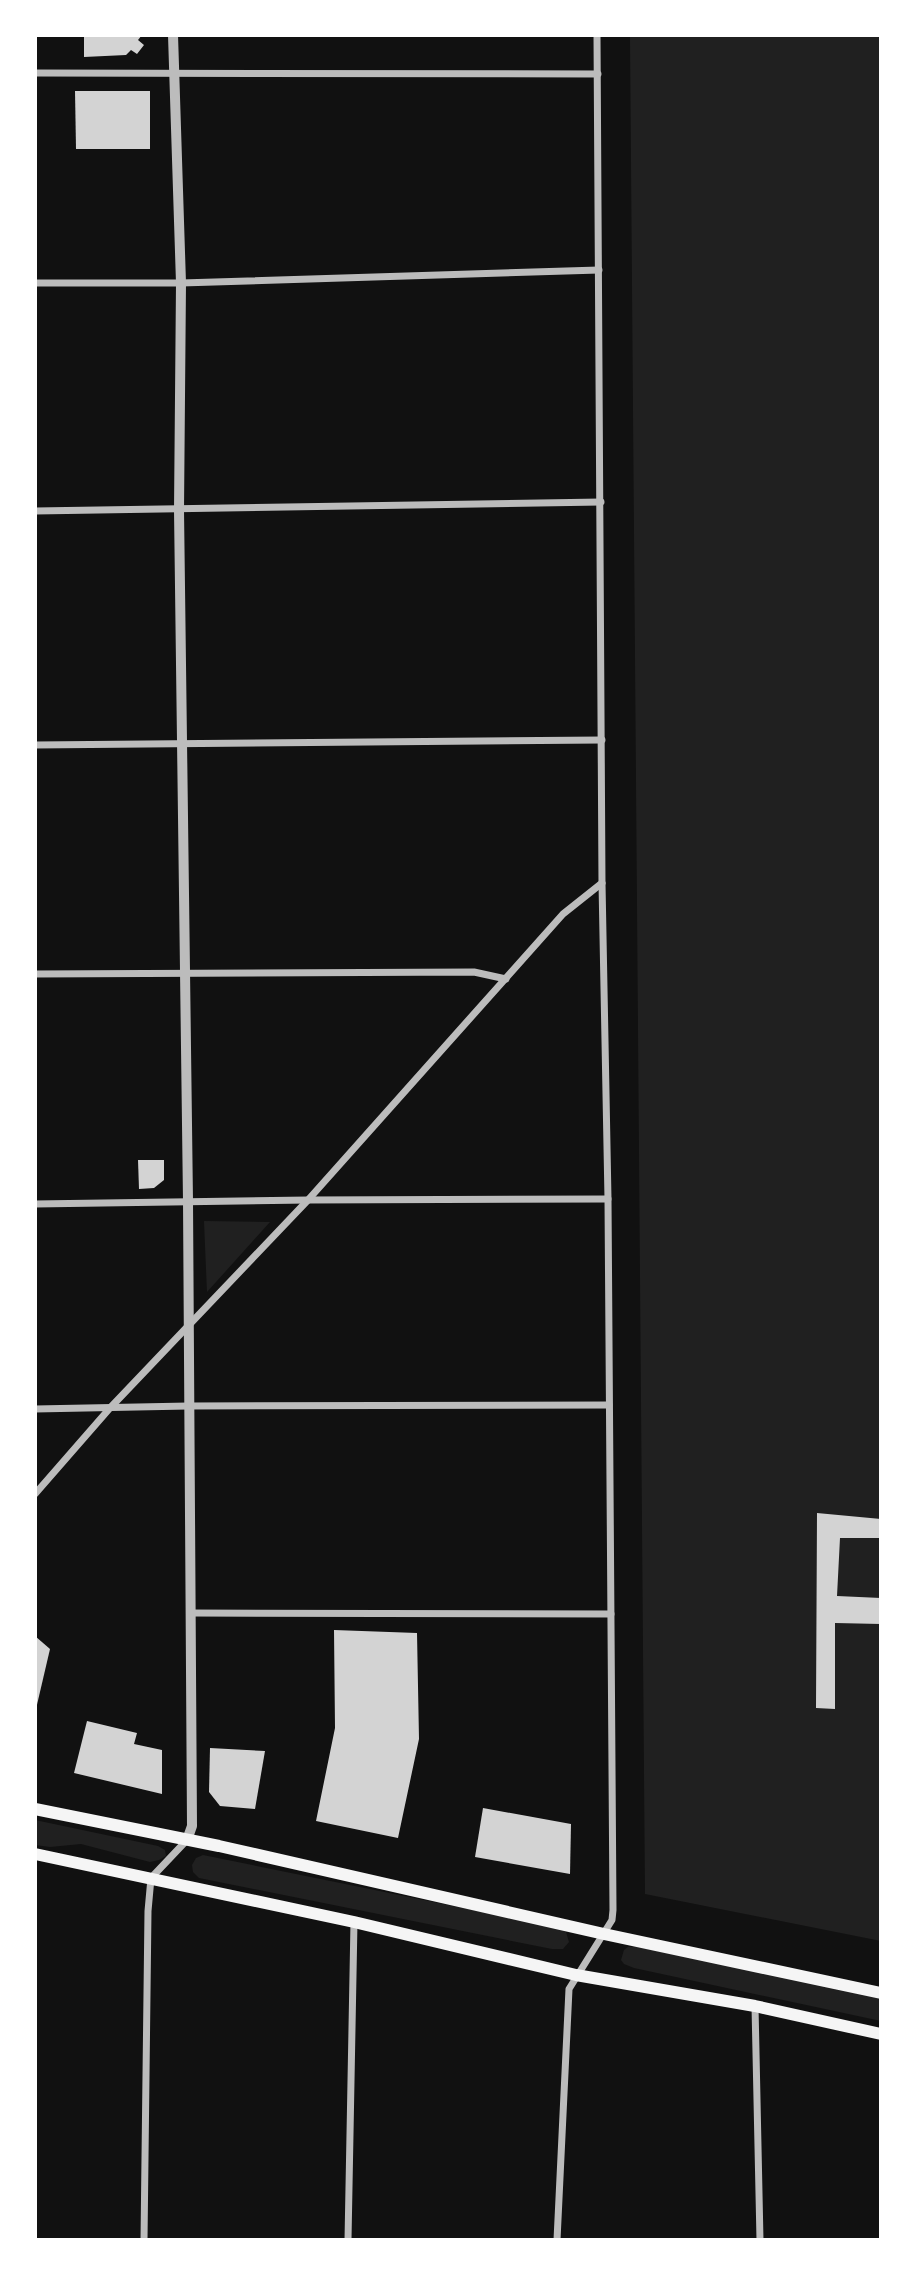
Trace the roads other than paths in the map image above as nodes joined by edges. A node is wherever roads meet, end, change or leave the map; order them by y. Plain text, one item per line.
1 (173, 35) edge
2 (597, 35) edge
3 (174, 72) junction
4 (35, 73) edge
5 (598, 74) junction
6 (599, 270) junction
7 (35, 283) edge
8 (181, 284) junction
9 (601, 502) junction
10 (179, 510) junction
11 (35, 512) edge
12 (602, 740) junction
13 (35, 745) edge
14 (181, 745) junction
15 (602, 883) junction
16 (184, 972) junction
17 (35, 974) edge
18 (506, 979) junction
19 (608, 1199) junction
20 (308, 1200) junction
21 (188, 1201) junction
22 (35, 1204) edge
23 (189, 1327) junction
24 (609, 1405) junction
25 (188, 1406) junction
26 (110, 1408) junction
27 (35, 1409) edge
28 (35, 1494) edge
29 (190, 1613) junction
30 (611, 1614) junction
31 (35, 1809) edge
32 (187, 1840) junction
33 (35, 1854) edge
34 (151, 1878) junction
35 (354, 1922) junction
36 (604, 1934) junction
37 (576, 1975) junction
38 (881, 1993) edge
39 (755, 2006) junction
40 (881, 2034) edge
41 (144, 2240) edge
42 (348, 2240) edge
43 (557, 2240) edge
44 (760, 2240) edge

1 - 3 street
2 - 5 street
3 - 4 street
3 - 5 street
3 - 8 street
5 - 6 street
6 - 8 street
6 - 9 street
7 - 8 street
8 - 10 street
9 - 10 street
9 - 12 street
10 - 11 street
10 - 14 street
12 - 14 street
12 - 15 street
13 - 14 street
14 - 16 street
15 - 18 street
15 - 19 street
16 - 17 street
16 - 18 street
16 - 21 street
18 - 20 street
19 - 20 street
19 - 24 street
20 - 21 street
20 - 23 street
21 - 22 street
21 - 23 street
23 - 25 street
23 - 26 street
24 - 25 street
24 - 30 street
25 - 26 street
25 - 29 street
26 - 27 street
26 - 28 street
29 - 30 street
29 - 32 street
30 - 36 street
31 - 32 main road
32 - 34 street
32 - 36 main road
33 - 34 main road
34 - 35 main road
34 - 41 street
35 - 37 main road
35 - 42 street
36 - 37 street
36 - 38 main road
37 - 39 main road
37 - 43 street
39 - 40 main road
39 - 44 street

